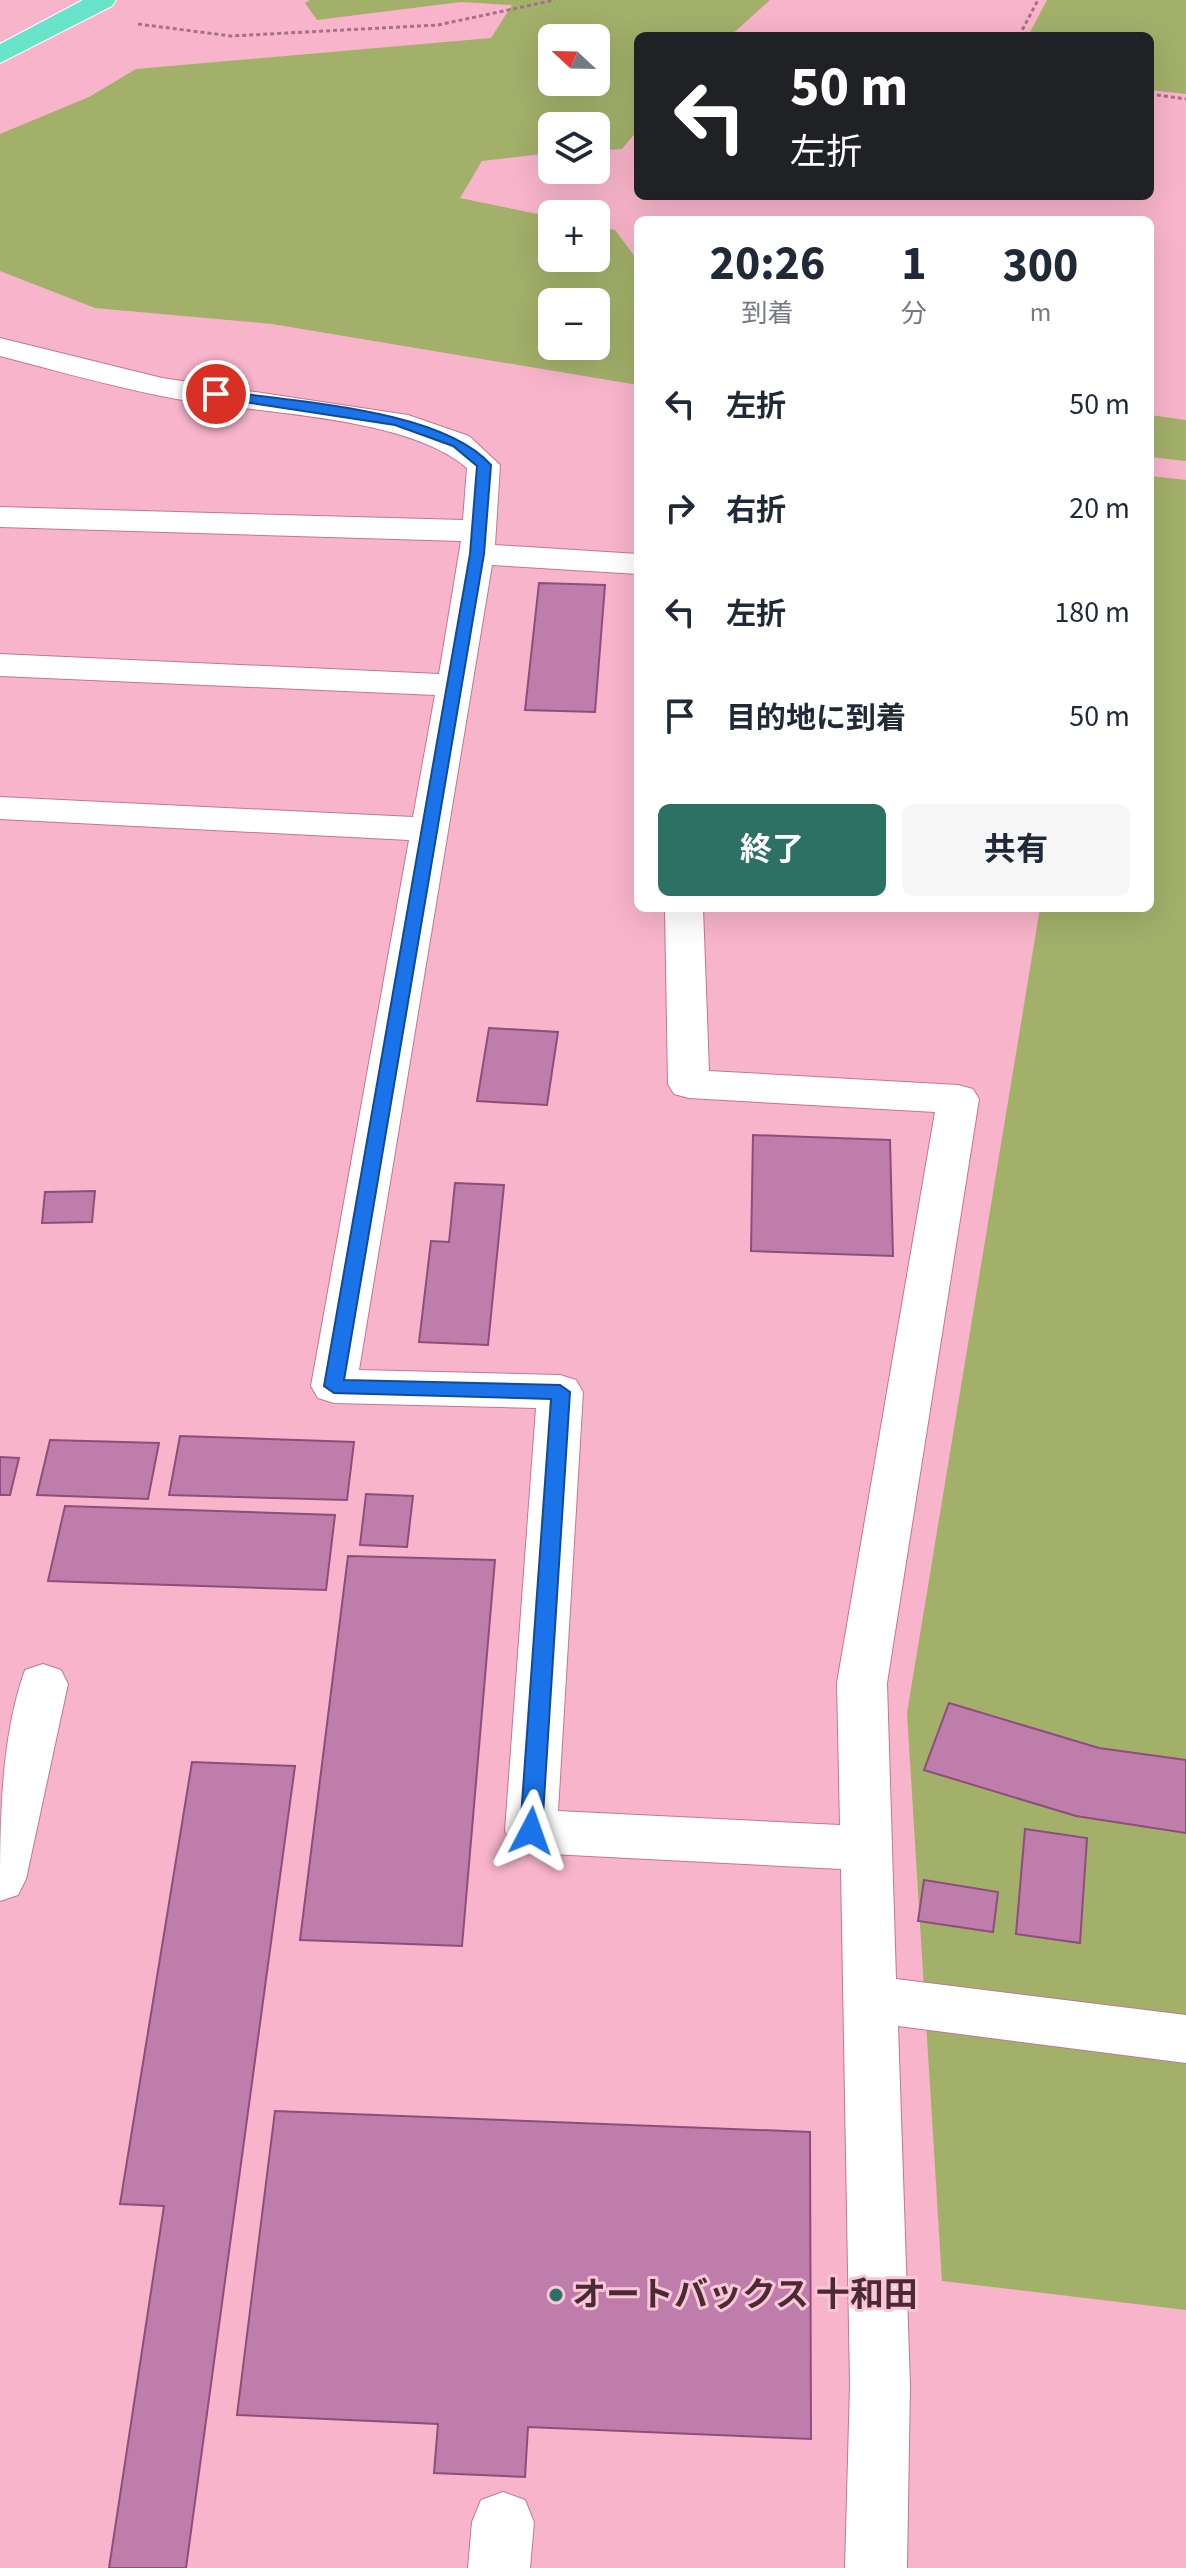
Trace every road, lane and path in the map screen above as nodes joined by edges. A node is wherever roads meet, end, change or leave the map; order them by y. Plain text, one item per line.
1 (555, 0) edge
2 (1038, 0) edge
3 (97, 3) edge
4 (1021, 32) edge
5 (0, 55) edge
6 (1154, 95) edge
7 (1186, 99) edge
8 (0, 347) edge
9 (0, 517) edge
10 (478, 543) junction
11 (634, 563) edge
12 (0, 665) edge
13 (454, 685) junction
14 (0, 808) edge
15 (429, 829) junction
16 (684, 912) edge
17 (43, 1684) dead end
18 (866, 1848) junction
19 (0, 1879) edge
20 (870, 1999) junction
21 (1186, 2039) edge
22 (876, 2568) edge

1 - 3 path
2 - 4 path
3 - 5 highway
6 - 7 path
8 - 10 lane
9 - 10 lane
10 - 11 lane
10 - 13 lane
12 - 13 lane
13 - 15 lane
14 - 15 lane
15 - 18 lane
16 - 18 lane
17 - 19 lane
18 - 20 lane
20 - 21 lane
20 - 22 lane

